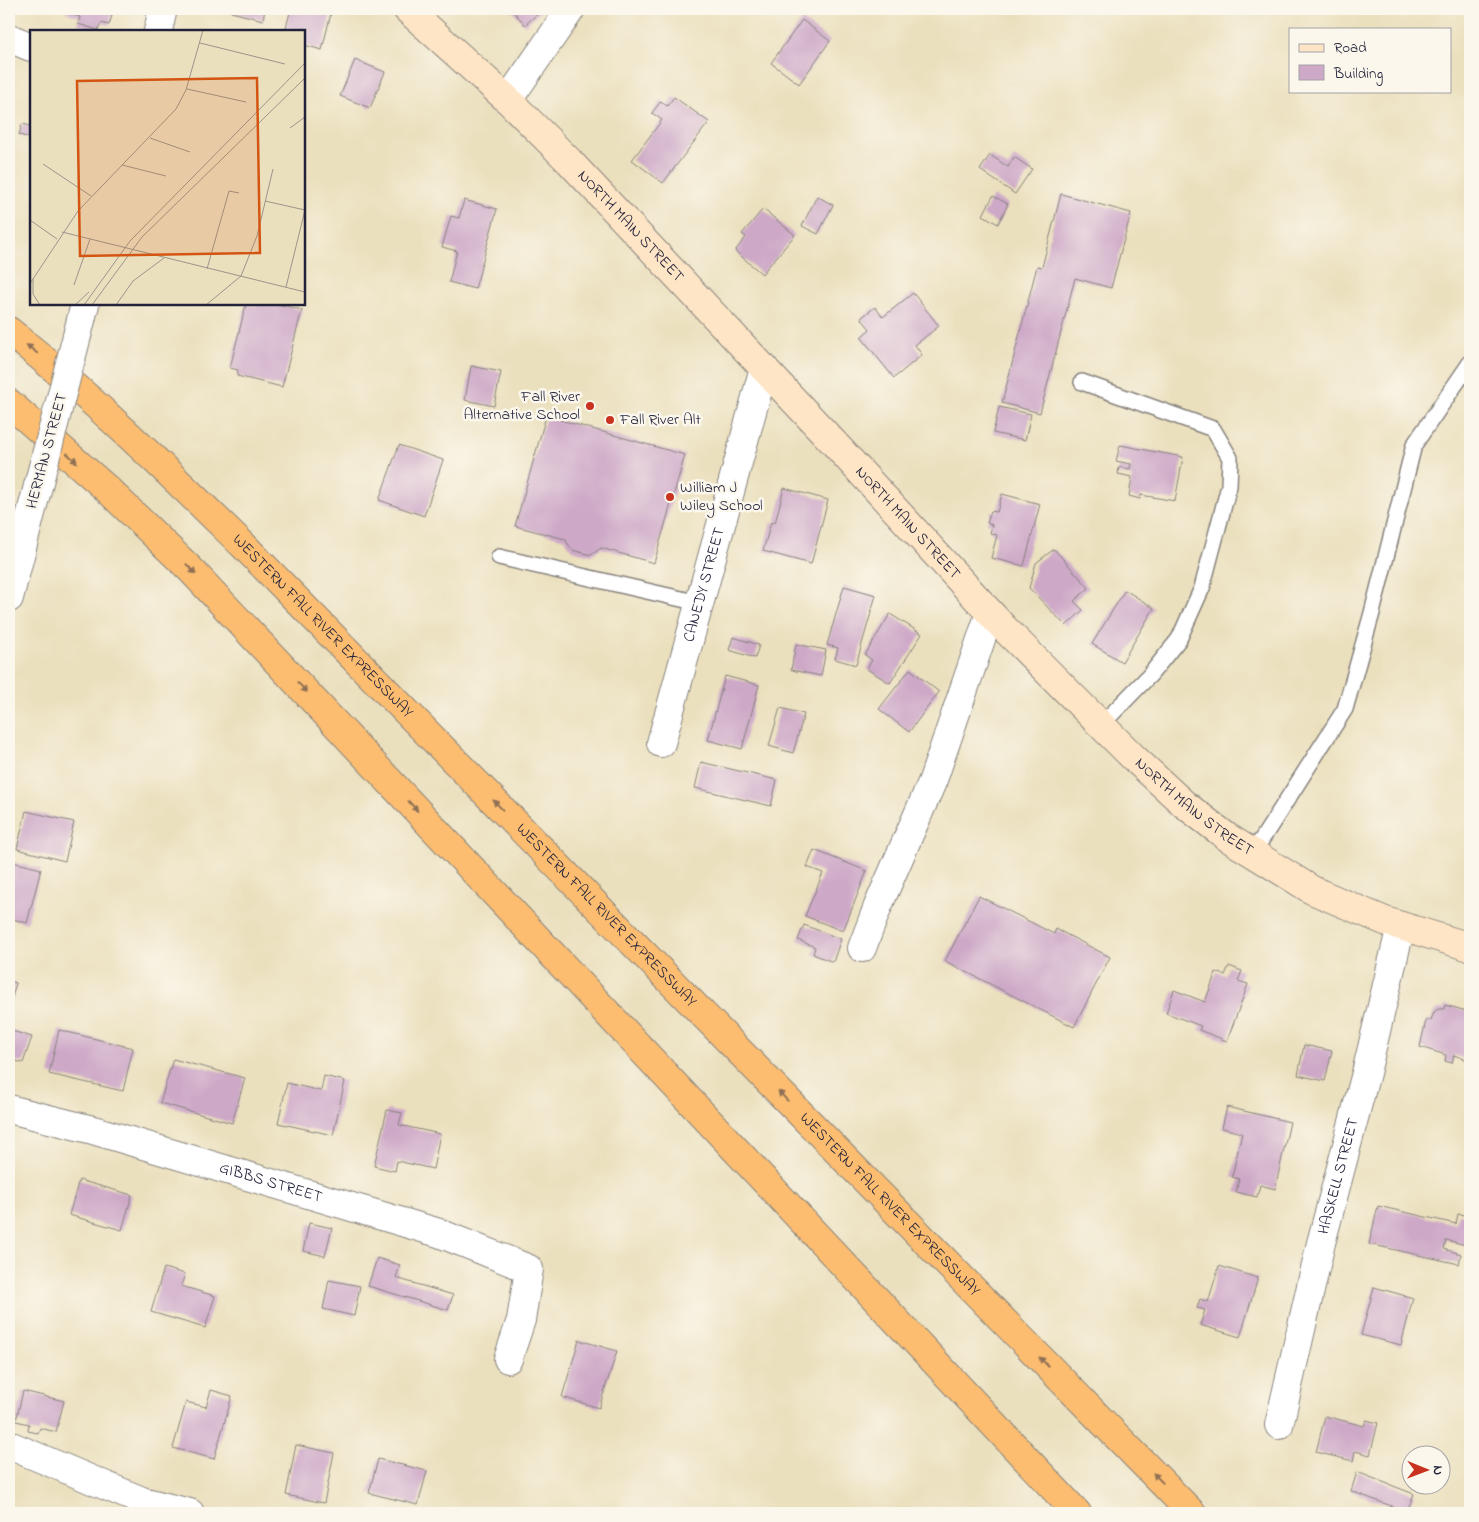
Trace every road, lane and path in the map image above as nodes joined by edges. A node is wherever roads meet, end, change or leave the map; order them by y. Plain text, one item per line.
1 (163, 9) edge
2 (407, 9) edge
3 (571, 9) edge
4 (158, 30) edge
5 (9, 38) edge
6 (30, 47) edge
7 (508, 100) junction
8 (86, 305) edge
9 (9, 331) edge
10 (1470, 363) edge
11 (764, 368) junction
12 (1082, 382) dead end
13 (9, 403) edge
14 (499, 557) dead end
15 (9, 598) edge
16 (699, 603) junction
17 (990, 613) junction
18 (1101, 725) junction
19 (661, 743) dead end
20 (1253, 853) junction
21 (1400, 926) junction
22 (1470, 947) edge
23 (862, 948) dead end
24 (9, 1109) edge
25 (508, 1359) dead end
26 (1280, 1425) dead end
27 (9, 1445) edge
28 (190, 1513) edge
29 (1077, 1513) edge
30 (1192, 1513) edge

1 - 4 street
2 - 7 main road, NORTH MAIN STREET
3 - 7 street
5 - 6 street
7 - 11 main road, NORTH MAIN STREET
8 - 15 street, HERMAN STREET, bridge
30 -> 9 highway, WESTERN FALL RIVER EXPRESSWAY
10 - 20 lane
11 - 16 street, CANEDY STREET
11 - 17 main road, NORTH MAIN STREET
12 - 18 lane
13 -> 29 highway
14 - 16 lane
16 - 19 street, CANEDY STREET
17 - 18 main road, NORTH MAIN STREET
17 - 23 street
18 - 20 main road, NORTH MAIN STREET
20 - 21 main road, NORTH MAIN STREET
21 - 22 main road, NORTH MAIN STREET
21 - 26 street, HASKELL STREET
24 - 25 street, GIBBS STREET
27 - 28 street

